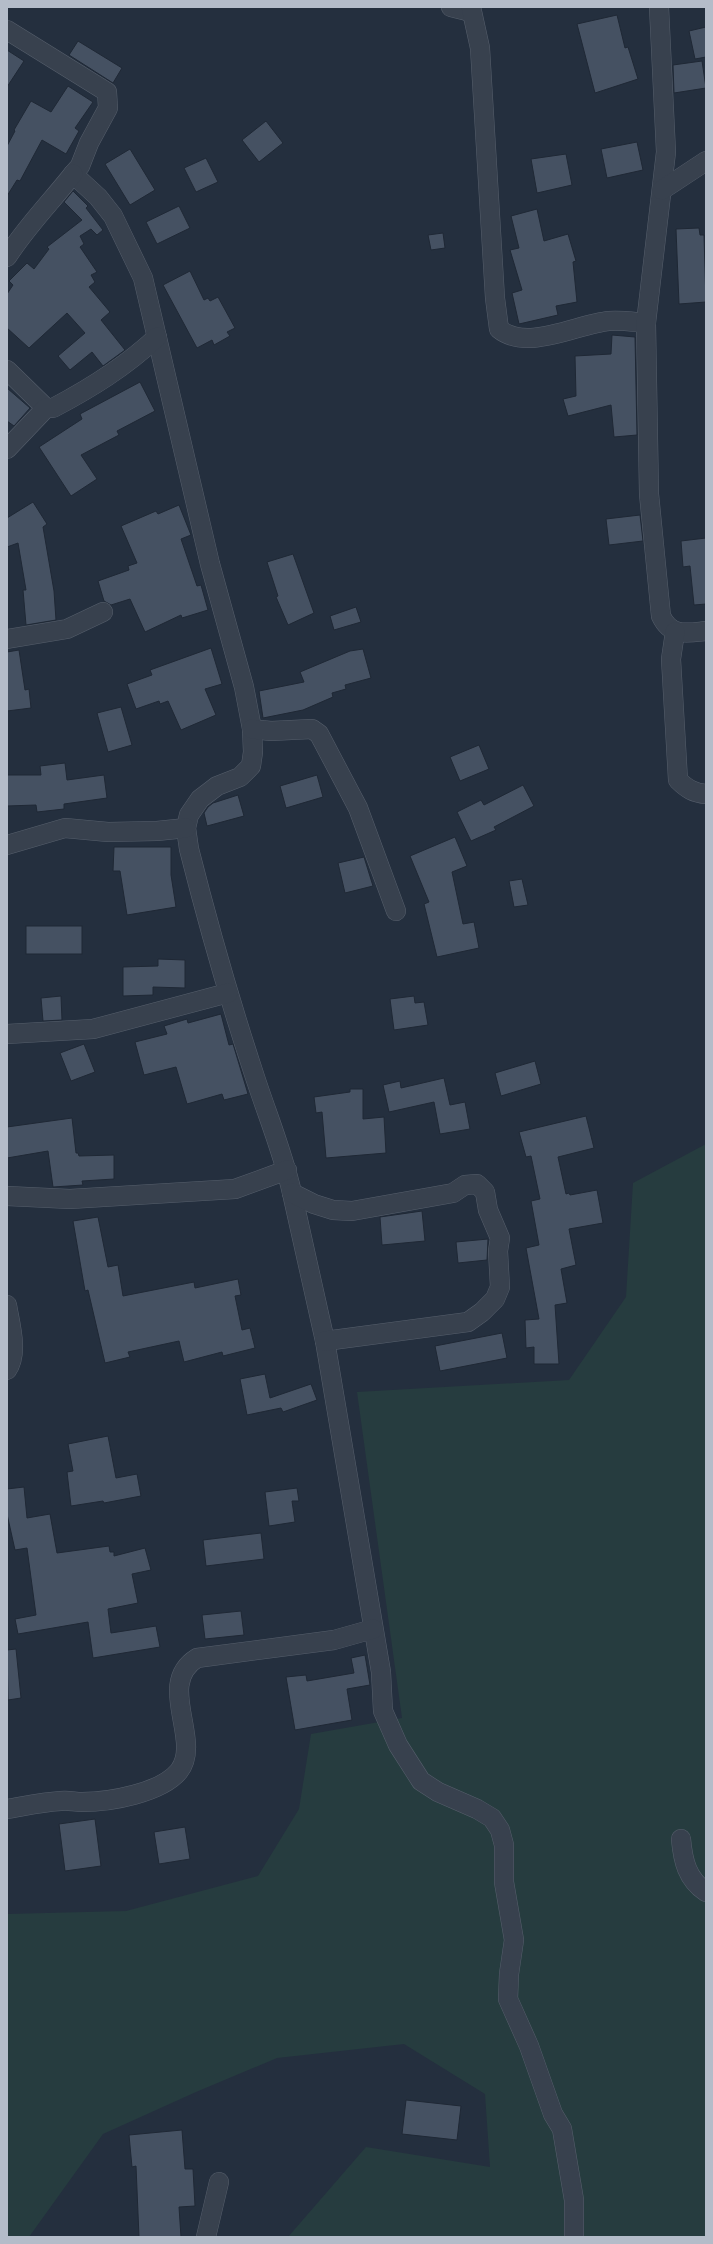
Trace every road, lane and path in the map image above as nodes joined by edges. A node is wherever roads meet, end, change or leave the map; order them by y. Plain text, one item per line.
1 (451, 7) edge
2 (659, 7) edge
3 (471, 9) edge
4 (7, 30) edge
5 (666, 152) junction
6 (701, 163) edge
7 (73, 174) junction
8 (662, 190) junction
9 (7, 257) edge
10 (646, 323) junction
11 (157, 337) junction
12 (7, 370) edge
13 (46, 408) junction
14 (7, 449) edge
15 (104, 612) dead end
16 (706, 631) edge
17 (675, 632) junction
18 (7, 639) edge
19 (252, 729) junction
20 (706, 794) edge
21 (186, 828) junction
22 (7, 845) edge
23 (396, 911) dead end
24 (228, 993) junction
25 (7, 1034) edge
26 (287, 1170) junction
27 (292, 1193) junction
28 (7, 1196) edge
29 (7, 1304) edge
30 (325, 1341) junction
31 (7, 1370) edge
32 (373, 1629) junction
33 (7, 1809) edge
34 (681, 1839) dead end
35 (706, 1892) edge
36 (219, 2182) dead end
37 (206, 2237) edge
38 (574, 2237) edge

1 - 3 street
2 - 5 street
3 - 10 street
4 - 7 street
5 - 6 street
5 - 8 street
6 - 8 street
7 - 9 street
7 - 11 street
8 - 10 street
10 - 17 street
11 - 13 street
11 - 19 street
12 - 13 street
13 - 14 street
15 - 18 street
16 - 17 street
17 - 20 street
19 - 21 street
19 - 23 street
21 - 22 street
21 - 24 street
24 - 25 street
24 - 26 street
26 - 27 street
26 - 28 street
27 - 30 street
27 - 30 street
29 - 31 street
30 - 32 street
32 - 33 street
32 - 38 street
34 - 35 street
36 - 37 street

